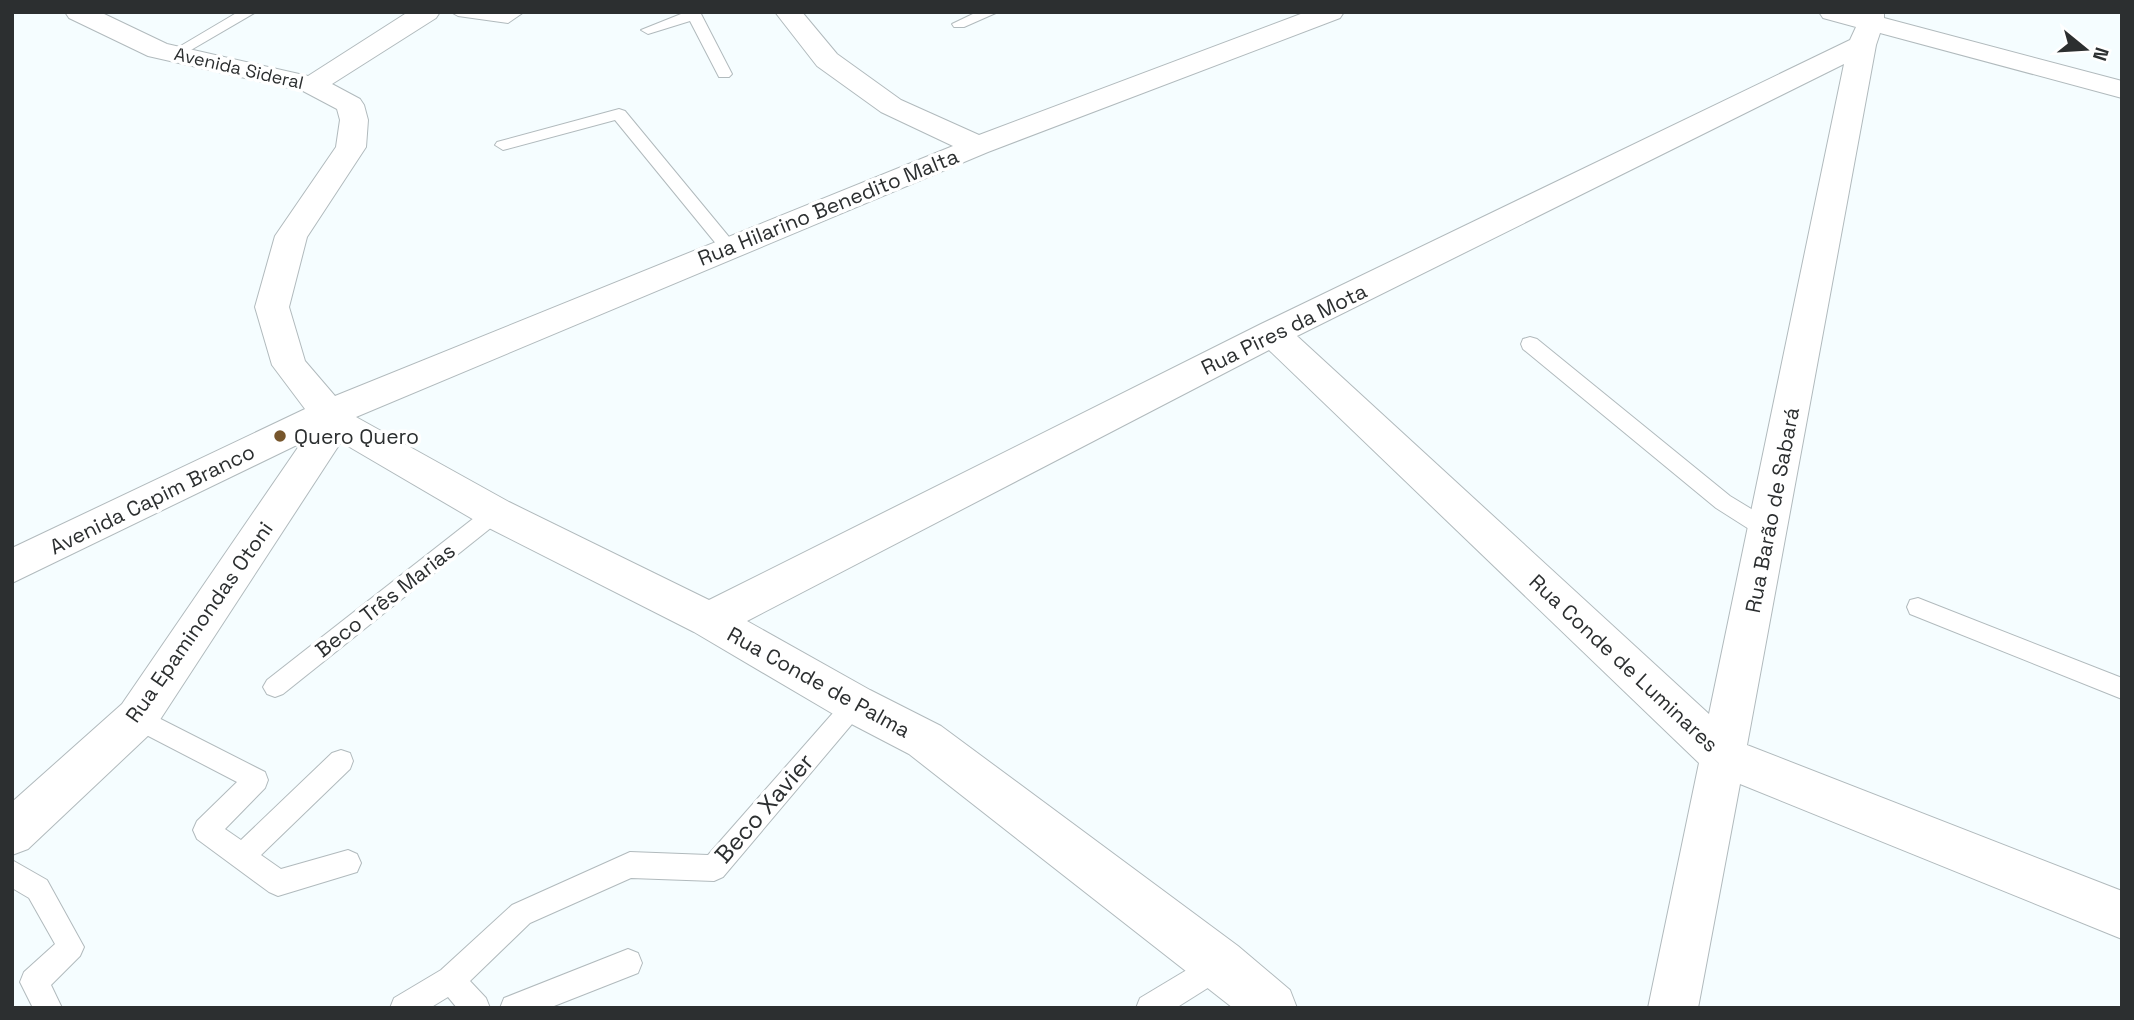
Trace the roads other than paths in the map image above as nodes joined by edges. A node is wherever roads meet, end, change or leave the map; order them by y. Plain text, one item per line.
1 (78, 12) edge
2 (249, 12) edge
3 (427, 12) edge
4 (458, 12) edge
5 (517, 12) edge
6 (788, 12) edge
7 (990, 12) edge
8 (1331, 12) edge
9 (1832, 12) edge
10 (693, 14) edge
11 (959, 24) dead end
12 (1868, 26) edge
13 (648, 30) dead end
14 (174, 54) junction
15 (724, 74) dead end
16 (312, 85) junction
17 (2122, 90) edge
18 (503, 145) dead end
19 (978, 146) junction
20 (728, 247) junction
21 (1273, 333) junction
22 (1530, 344) dead end
23 (333, 418) junction
24 (495, 513) junction
25 (1768, 530) junction
26 (12, 567) edge
27 (1918, 607) dead end
28 (709, 620) junction
29 (275, 687) dead end
30 (2122, 689) edge
31 (855, 704) junction
32 (136, 718) junction
33 (1724, 757) junction
34 (341, 761) dead end
35 (12, 832) edge
36 (242, 856) junction
37 (348, 863) dead end
38 (12, 873) edge
39 (2122, 915) edge
40 (628, 963) dead end
41 (1220, 964) junction
42 (451, 980) junction
43 (48, 1008) edge
44 (404, 1008) edge
45 (476, 1008) edge
46 (514, 1008) edge
47 (1150, 1008) edge
48 (1272, 1008) edge
49 (1673, 1008) edge

1 - 14 street, Avenida Sideral
2 - 14 lane
3 - 16 street
4 - 5 lane
6 - 19 street
7 - 11 lane
8 - 19 street, Rua Hilarino Benedito Malta
9 - 12 street
10 - 13 lane
10 - 15 lane
12 - 17 street
12 - 21 street, Rua Pires da Mota
12 - 25 street, Rua Barão de Sabará
14 - 16 street, Avenida Sideral
16 - 23 street, Avenida Sideral
18 - 20 lane
19 - 20 street, Rua Hilarino Benedito Malta
20 - 23 street, Rua Hilarino Benedito Malta
21 - 28 street, Rua Pires da Mota
21 - 33 street, Rua Conde de Luminares
22 - 25 lane
23 - 24 street, Rua Conde de Palma
23 - 26 street, Avenida Capim Branco
23 - 32 street, Rua Epaminondas Otoni
24 - 28 street, Rua Conde de Palma
24 - 29 lane, Beco Três Marias
25 - 33 street, Rua Barão de Sabará
27 - 30 lane
28 - 31 street, Rua Conde de Palma
31 - 41 street, Rua Conde de Palma
31 - 42 lane, Beco Xavier
32 - 35 street, Rua Epaminondas Otoni
32 - 36 lane
33 - 39 street, Rua Conde de Luminares
33 - 49 street, Rua Barão de Sabará
34 - 36 lane
36 - 37 lane
38 - 43 lane
40 - 46 lane
41 - 47 lane
41 - 48 street, Rua Conde de Palma
42 - 44 lane, Beco Xavier
42 - 45 lane

